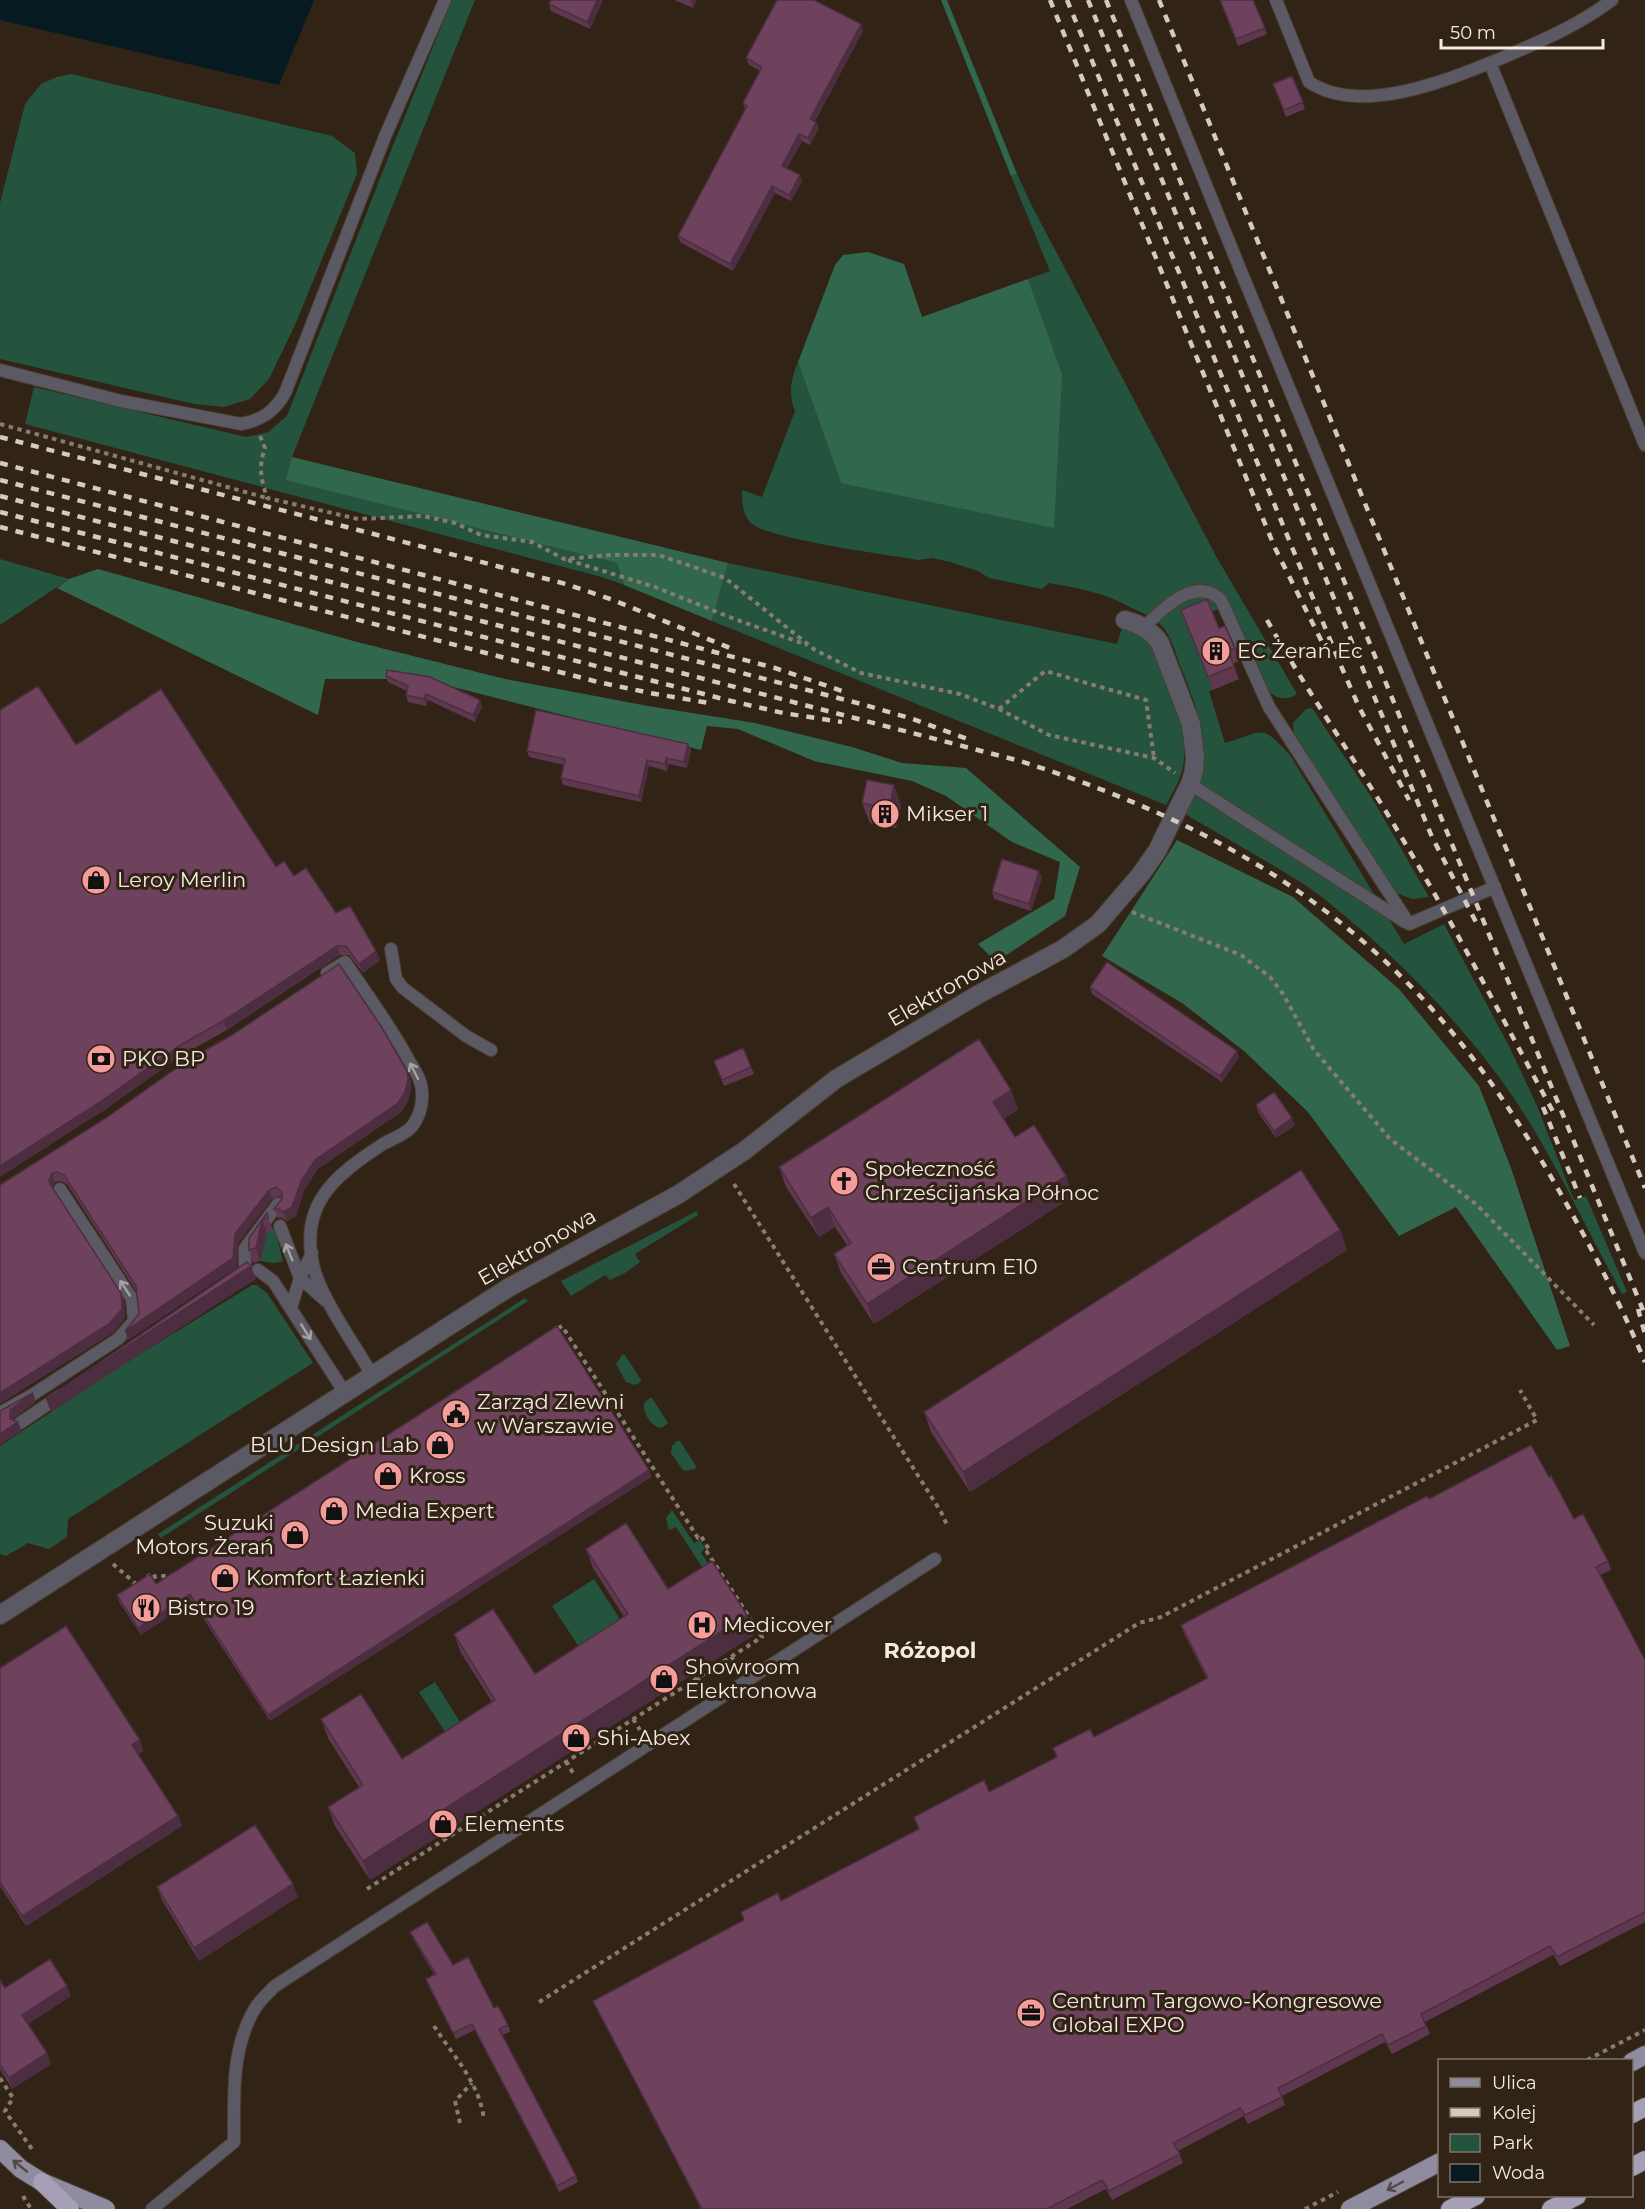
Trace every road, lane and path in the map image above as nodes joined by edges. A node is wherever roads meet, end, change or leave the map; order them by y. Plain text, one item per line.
1 (445, 0) edge
2 (1131, 0) edge
3 (1276, 0) edge
4 (1612, 0) edge
5 (1490, 63) junction
6 (0, 370) edge
7 (254, 422) junction
8 (0, 424) edge
9 (1645, 445) edge
10 (267, 498) junction
11 (564, 559) junction
12 (1125, 620) dead end
13 (1144, 627) junction
14 (809, 646) junction
15 (999, 709) junction
16 (1154, 758) junction
17 (1190, 784) junction
18 (1495, 887) junction
19 (1115, 905) junction
20 (1409, 924) junction
21 (391, 949) dead end
22 (316, 981) edge
23 (491, 1050) dead end
24 (734, 1184) dead end
25 (60, 1189) dead end
26 (278, 1204) edge
27 (280, 1226) dead end
28 (312, 1253) junction
29 (1645, 1253) edge
30 (258, 1270) dead end
31 (300, 1278) junction
32 (229, 1281) edge
33 (332, 1305) junction
34 (291, 1308) junction
35 (1594, 1325) dead end
36 (552, 1332) edge
37 (372, 1375) junction
38 (1520, 1390) dead end
39 (67, 1391) edge
40 (345, 1393) junction
41 (0, 1413) edge
42 (20, 1423) edge
43 (948, 1527) dead end
44 (935, 1559) dead end
45 (117, 1568) dead end
46 (174, 1574) edge
47 (0, 1615) edge
48 (731, 1656) junction
49 (738, 1667) dead end
50 (698, 1677) junction
51 (705, 1688) dead end
52 (633, 1719) junction
53 (640, 1730) dead end
54 (566, 1761) junction
55 (573, 1773) dead end
56 (367, 1889) dead end
57 (538, 2002) dead end
58 (434, 2026) dead end
59 (1645, 2030) edge
60 (1591, 2059) edge
61 (0, 2078) edge
62 (472, 2083) junction
63 (484, 2120) dead end
64 (460, 2123) dead end
65 (0, 2149) edge
66 (38, 2162) dead end
67 (1438, 2163) edge
68 (42, 2182) junction
69 (23, 2196) dead end
70 (1474, 2197) edge
71 (1575, 2197) edge
72 (31, 2209) edge
73 (70, 2209) edge
74 (106, 2209) edge
75 (152, 2209) edge
76 (1350, 2209) edge
77 (1450, 2209) edge
78 (1551, 2209) edge

1 - 7 lane
2 - 18 lane
3 - 5 lane
4 - 5 lane
5 - 9 lane
6 - 7 lane
7 - 10 path
8 - 10 path
10 - 11 path
11 - 14 path
11 - 14 path
12 - 13 street
13 - 17 street, Elektronowa
13 - 20 lane
14 - 15 path
15 - 16 path
15 - 16 path
16 - 17 path
17 - 19 street, Elektronowa
17 - 20 lane
18 - 20 lane
18 - 29 lane
19 - 35 path
19 - 37 street, Elektronowa
21 - 23 lane
28 -> 22 lane
24 - 43 path
41 -> 25 lane
26 - 32 lane
31 -> 27 lane
28 - 31 lane
28 - 33 lane
30 - 34 lane
31 - 33 lane
31 - 34 lane
33 - 37 lane
34 -> 40 lane
36 - 48 path
37 - 40 street, Elektronowa
38 - 57 path
39 - 42 lane
40 - 47 street, Elektronowa
44 - 75 lane
45 - 46 path
48 - 49 path
48 - 50 path
50 - 51 path
50 - 52 path
52 - 53 path
52 - 54 path
54 - 55 path
54 - 56 path
58 - 62 path
59 - 60 path
61 - 66 path
62 - 63 path
62 - 64 path
68 -> 65 main road
67 -> 76 main road
68 - 73 highway, bridge
68 - 74 main road, bridge
69 - 72 path
70 - 77 highway
71 - 78 highway

